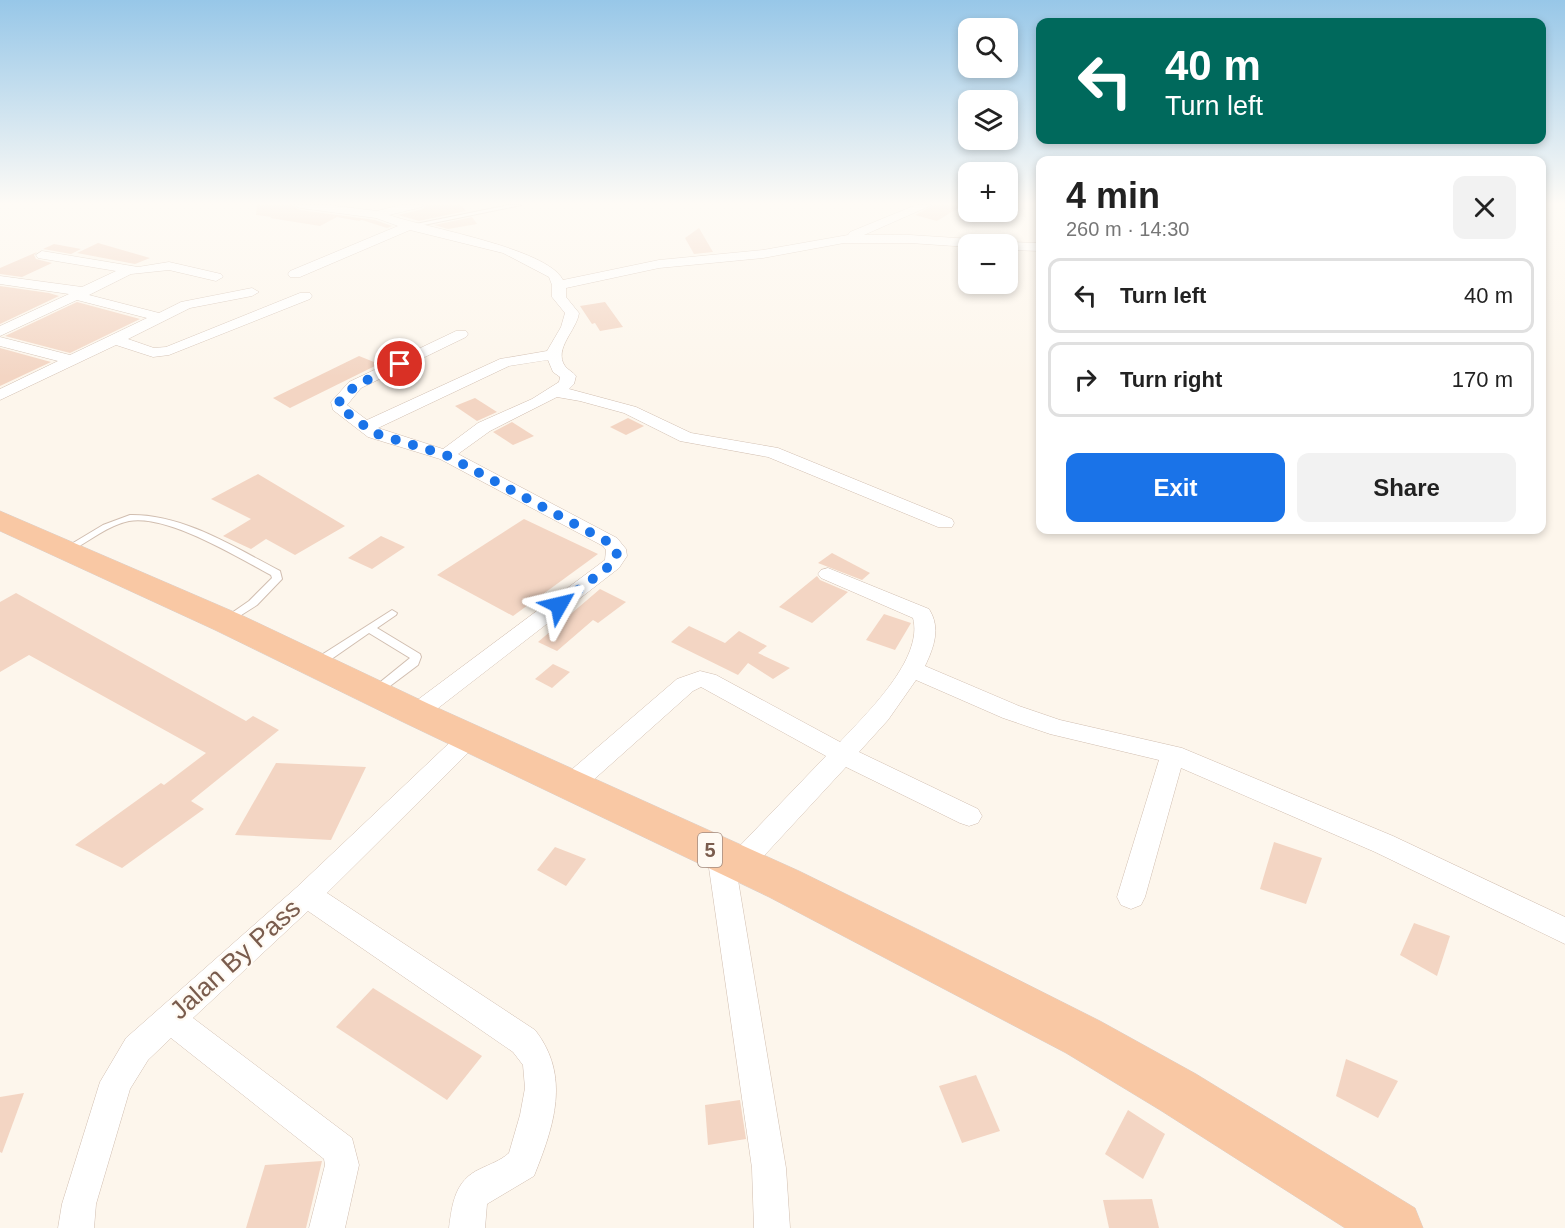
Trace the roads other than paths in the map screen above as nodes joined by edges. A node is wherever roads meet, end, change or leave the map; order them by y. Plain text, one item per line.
1 (84, 262) edge
2 (323, 262) edge
3 (532, 262) edge
4 (677, 262) edge
5 (129, 270) junction
6 (295, 274) dead end
7 (216, 277) dead end
8 (0, 280) edge
9 (559, 285) junction
10 (252, 292) dead end
11 (81, 294) junction
12 (305, 296) dead end
13 (159, 317) junction
14 (0, 332) edge
15 (461, 334) dead end
16 (114, 339) junction
17 (0, 341) edge
18 (553, 355) junction
19 (70, 360) junction
20 (555, 392) junction
21 (0, 395) edge
22 (366, 427) junction
23 (446, 455) junction
24 (0, 520) edge
25 (945, 523) dead end
26 (68, 549) junction
27 (828, 574) dead end
28 (392, 613) dead end
29 (227, 622) junction
30 (369, 628) junction
31 (316, 665) junction
32 (912, 669) junction
33 (374, 693) junction
34 (416, 713) junction
35 (471, 736) junction
36 (842, 754) junction
37 (1173, 754) junction
38 (572, 784) junction
39 (969, 816) dead end
40 (730, 859) junction
41 (307, 895) junction
42 (1131, 897) dead end
43 (1565, 931) edge
44 (169, 1018) junction
45 (76, 1228) edge
46 (327, 1228) edge
47 (467, 1228) edge
48 (772, 1228) edge
49 (1395, 1228) edge

1 - 5 street
2 - 6 street
3 - 9 street
4 - 9 street
5 - 7 street
5 - 11 street
8 - 11 street
9 - 18 street
10 - 13 street
11 - 13 street
11 - 14 street
12 - 16 street
13 - 16 street
15 - 22 street
16 - 19 street
17 - 19 street
18 - 20 street
18 - 22 street
19 - 21 street
20 - 23 street
20 - 25 street
22 - 23 street
23 - 34 street
24 - 26 highway, 5
26 - 29 highway, 5
26 - 29 lane
27 - 32 street
28 - 30 lane
29 - 31 highway, 5
30 - 31 lane
30 - 33 lane
31 - 33 highway, 5
32 - 36 street
32 - 37 street
33 - 34 highway, 5
34 - 35 highway, 5
35 - 38 highway, 5
35 - 41 street, Jalan By Pass
36 - 38 street
36 - 39 street
36 - 40 street
37 - 42 street
37 - 43 street
38 - 40 highway, 5
40 - 48 street
40 - 49 highway, 5
41 - 44 street, Jalan By Pass
41 - 47 street
44 - 45 street, Jalan By Pass
44 - 46 street

